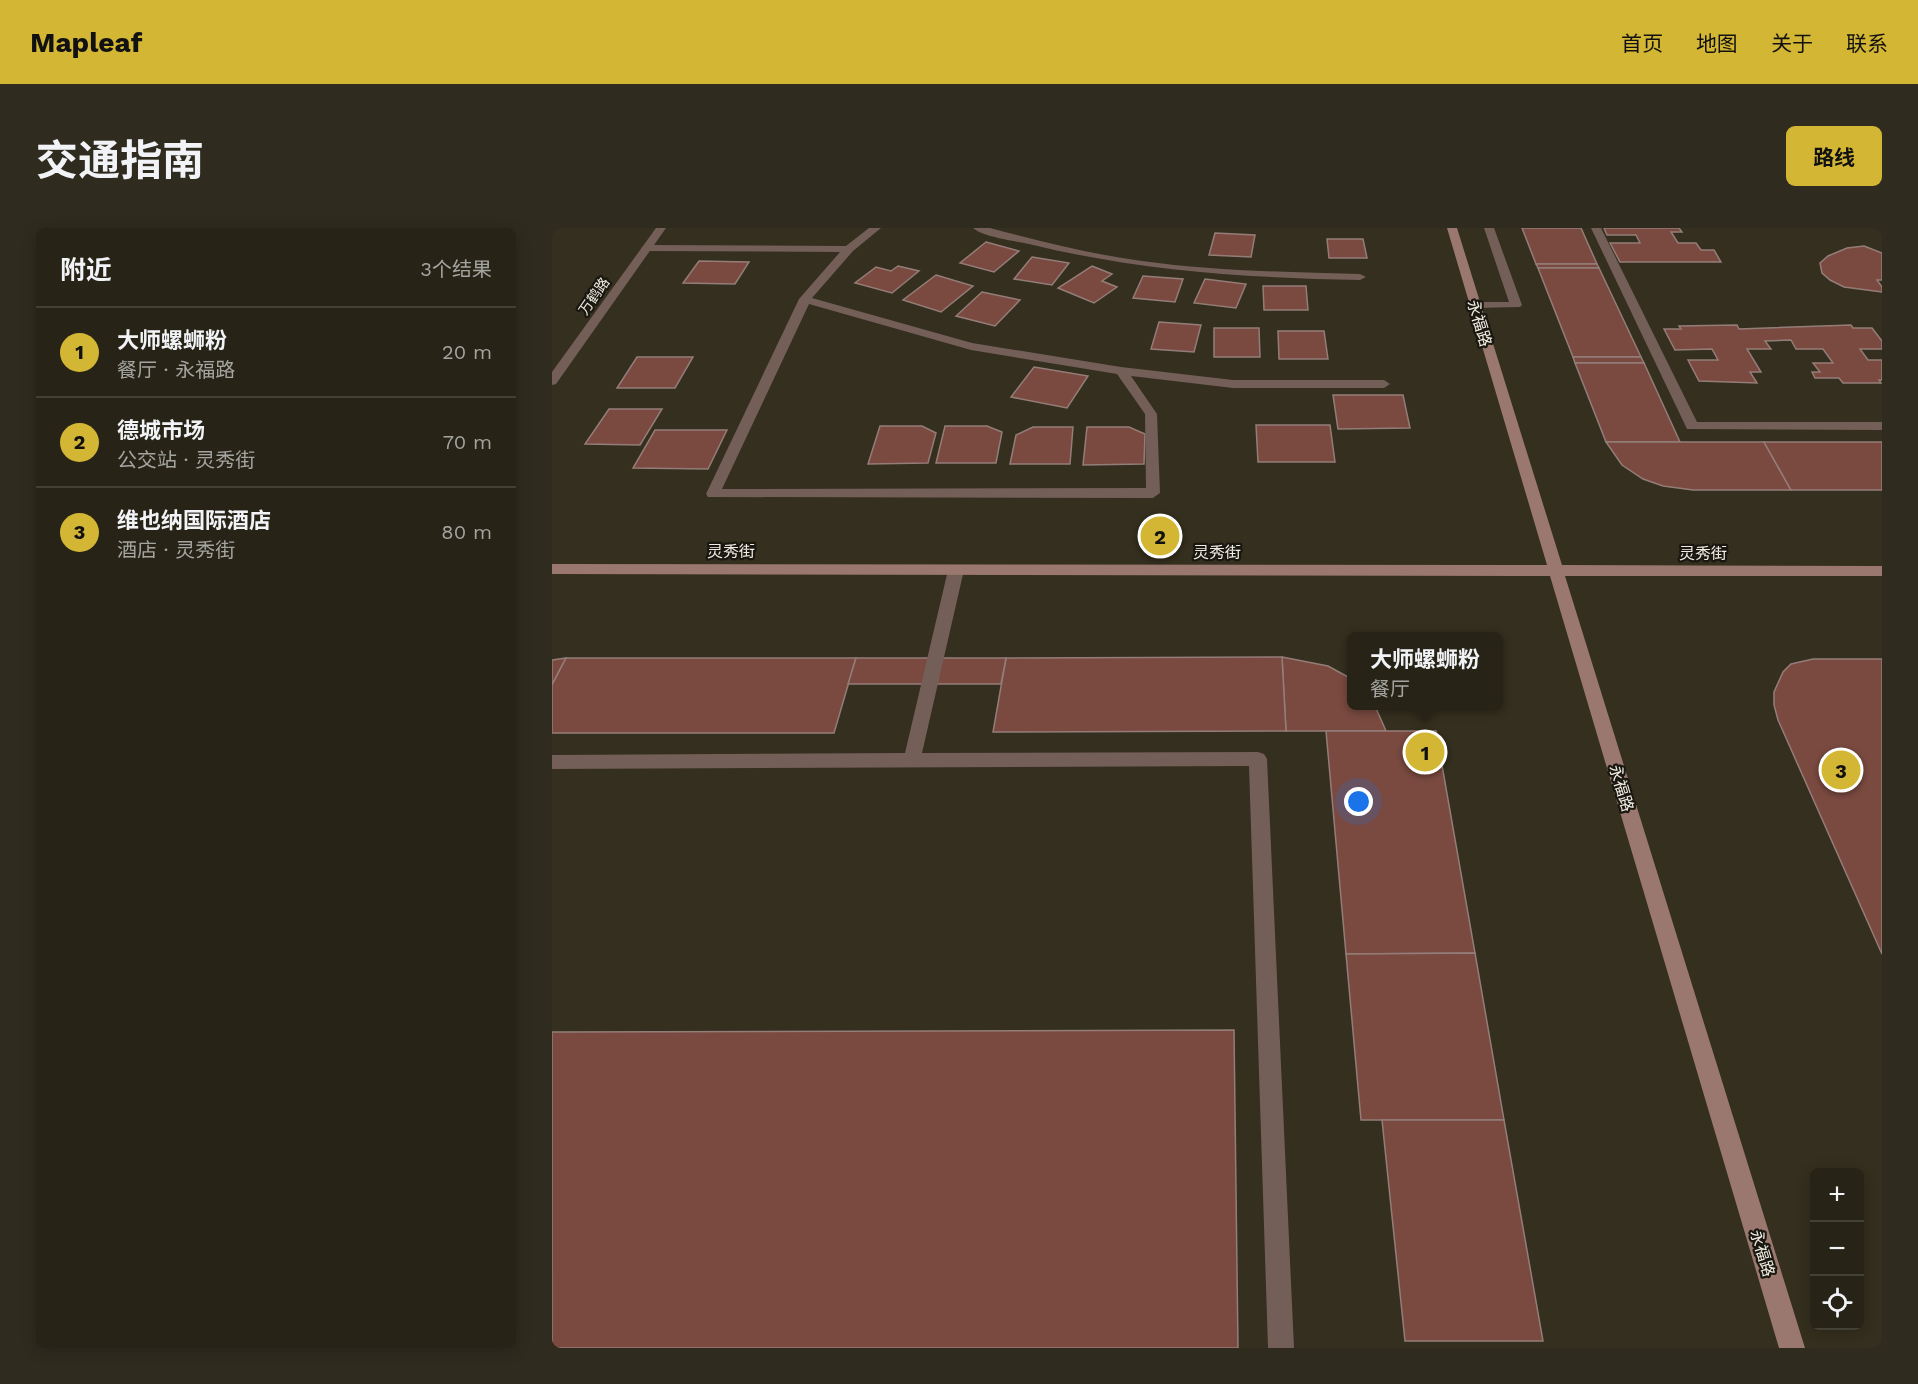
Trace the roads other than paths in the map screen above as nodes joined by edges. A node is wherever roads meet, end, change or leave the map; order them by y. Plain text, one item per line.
1 (661, 228) edge
2 (876, 228) edge
3 (978, 228) edge
4 (1452, 228) edge
5 (1489, 228) edge
6 (1596, 228) edge
7 (646, 248) junction
8 (849, 249) junction
9 (1360, 277) dead end
10 (805, 299) junction
11 (1475, 305) junction
12 (1121, 371) junction
13 (552, 381) edge
14 (1384, 384) dead end
15 (1882, 426) edge
16 (552, 569) edge
17 (956, 570) junction
18 (1556, 571) junction
19 (1882, 571) edge
20 (912, 760) junction
21 (552, 762) edge
22 (1281, 1348) edge
23 (1792, 1348) edge

1 - 7 street, 万鹤路
2 - 8 street
3 - 9 street
4 - 11 street, 永福路
5 - 11 street
6 - 15 street
7 - 8 street
7 - 13 street, 万鹤路
8 - 10 street
10 - 12 street
10 - 12 street
11 - 18 street, 永福路
12 - 14 street
16 - 17 street, 灵秀街
17 - 18 street, 灵秀街
17 - 20 street
18 - 19 street, 灵秀街
18 - 23 street, 永福路
20 - 21 street
20 - 22 street

